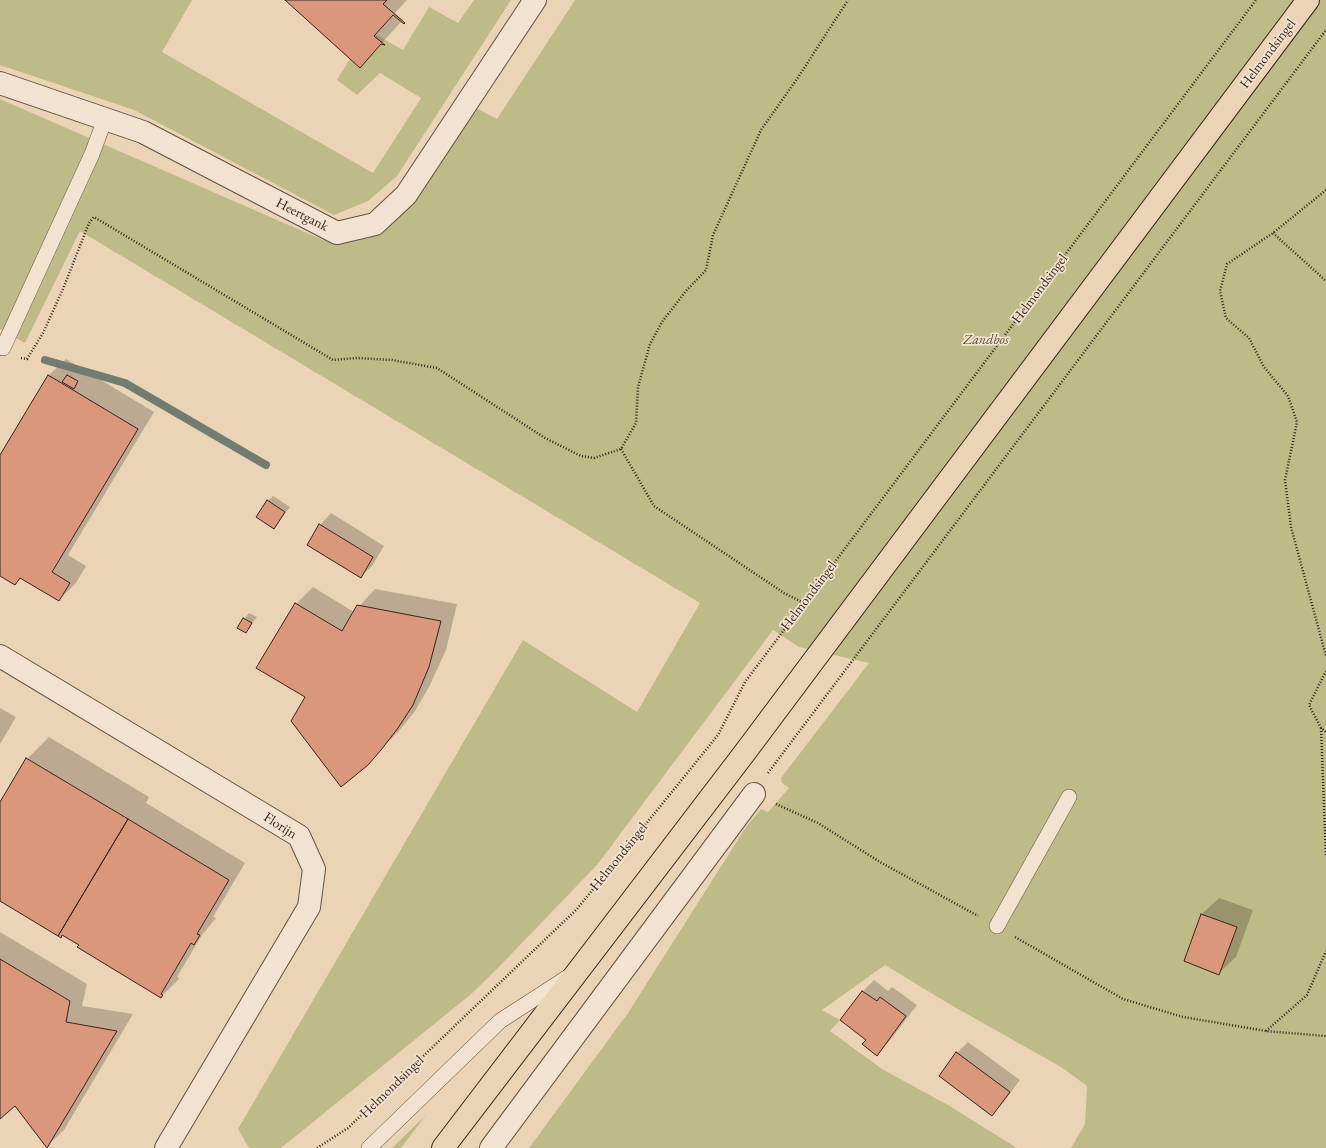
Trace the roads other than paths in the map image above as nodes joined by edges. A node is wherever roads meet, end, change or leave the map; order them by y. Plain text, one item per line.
1 (535, 0) edge
2 (1308, 0) edge
3 (0, 83) edge
4 (105, 119) junction
5 (3, 348) road end
6 (0, 656) edge
7 (754, 794) road end
8 (1070, 797) dead end
9 (997, 926) road end
10 (577, 971) junction
11 (166, 1148) edge
12 (369, 1148) edge
13 (443, 1148) edge
14 (491, 1148) edge

1 - 4 street, Heertgank
2 - 10 main road, Helmondsingel
3 - 4 street, Heertgank
4 - 5 lane
6 - 11 street, Florijn
7 - 14 street
8 - 9 lane
10 - 12 lane, Helmondsingel
10 - 13 main road, Helmondsingel

